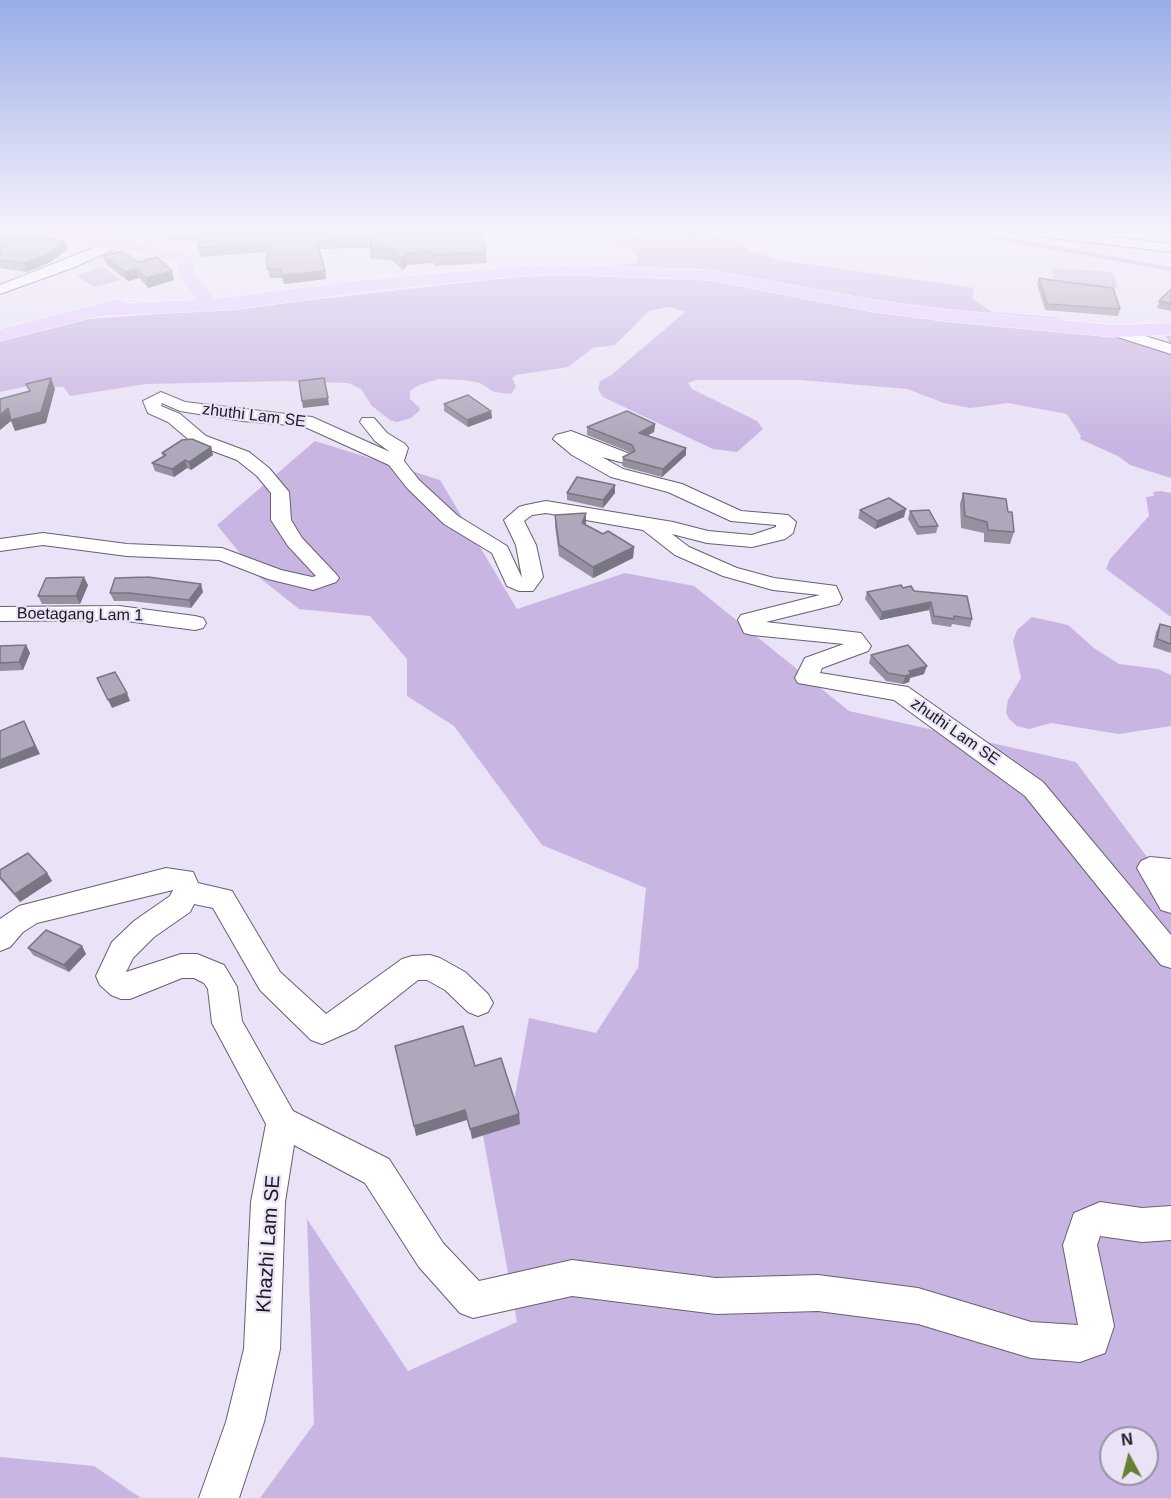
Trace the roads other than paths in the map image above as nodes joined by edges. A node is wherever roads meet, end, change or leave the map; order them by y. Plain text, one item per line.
1 (170, 302) edge
2 (223, 302) edge
3 (245, 302) edge
4 (859, 302) edge
5 (1171, 329) edge
6 (1113, 331) junction
7 (0, 335) edge
8 (1171, 349) edge
9 (368, 422) dead end
10 (624, 458) edge
11 (394, 461) junction
12 (649, 525) junction
13 (0, 545) edge
14 (0, 614) edge
15 (195, 623) dead end
16 (1171, 870) edge
17 (187, 892) junction
18 (1171, 902) edge
19 (0, 939) edge
20 (1171, 956) edge
21 (478, 1003) dead end
22 (282, 1122) junction
23 (1171, 1223) edge
24 (219, 1498) edge

1 - 7 main road
2 - 3 main road
4 - 6 main road
5 - 6 main road
6 - 8 street
9 - 11 street
10 - 12 street
11 - 12 street, zhuthi Lam SE
11 - 13 street, zhuthi Lam SE
12 - 20 street, zhuthi Lam SE
14 - 15 street, Boetagang Lam 1
16 - 18 street
17 - 19 street
17 - 21 street
17 - 22 street
22 - 23 street
22 - 24 street, Khazhi Lam SE

